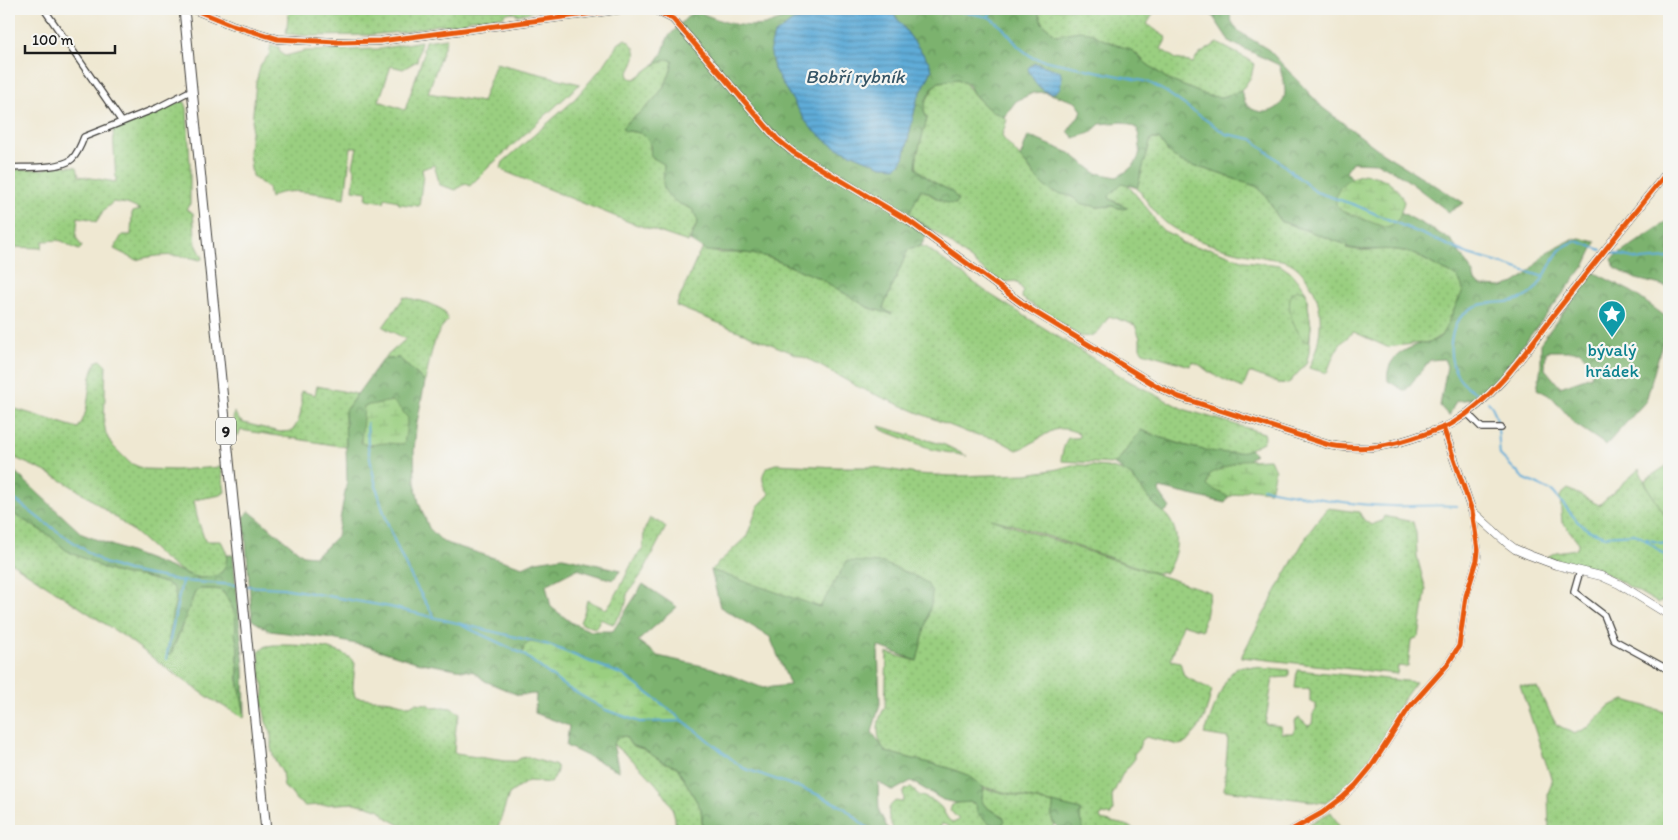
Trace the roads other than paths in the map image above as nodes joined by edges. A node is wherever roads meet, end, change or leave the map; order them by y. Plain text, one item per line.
1 (44, 9) edge
2 (184, 9) edge
3 (193, 9) edge
4 (624, 9) edge
5 (653, 9) edge
6 (192, 90) junction
7 (122, 122) junction
8 (9, 168) edge
9 (1669, 170) edge
10 (1467, 413) junction
11 (1443, 427) junction
12 (1501, 428) dead end
13 (1472, 511) junction
14 (1580, 571) junction
15 (1669, 615) edge
16 (1669, 670) edge
17 (266, 831) edge
18 (1290, 831) edge

1 - 7 street
2 - 6 main road, 9
3 - 4 street
5 - 11 street
6 - 7 street
6 - 17 main road, 9
7 - 8 street
9 - 10 street
10 - 11 street
10 - 12 street
11 - 13 street
13 - 14 street
13 - 18 street
14 - 15 street
14 - 16 street

